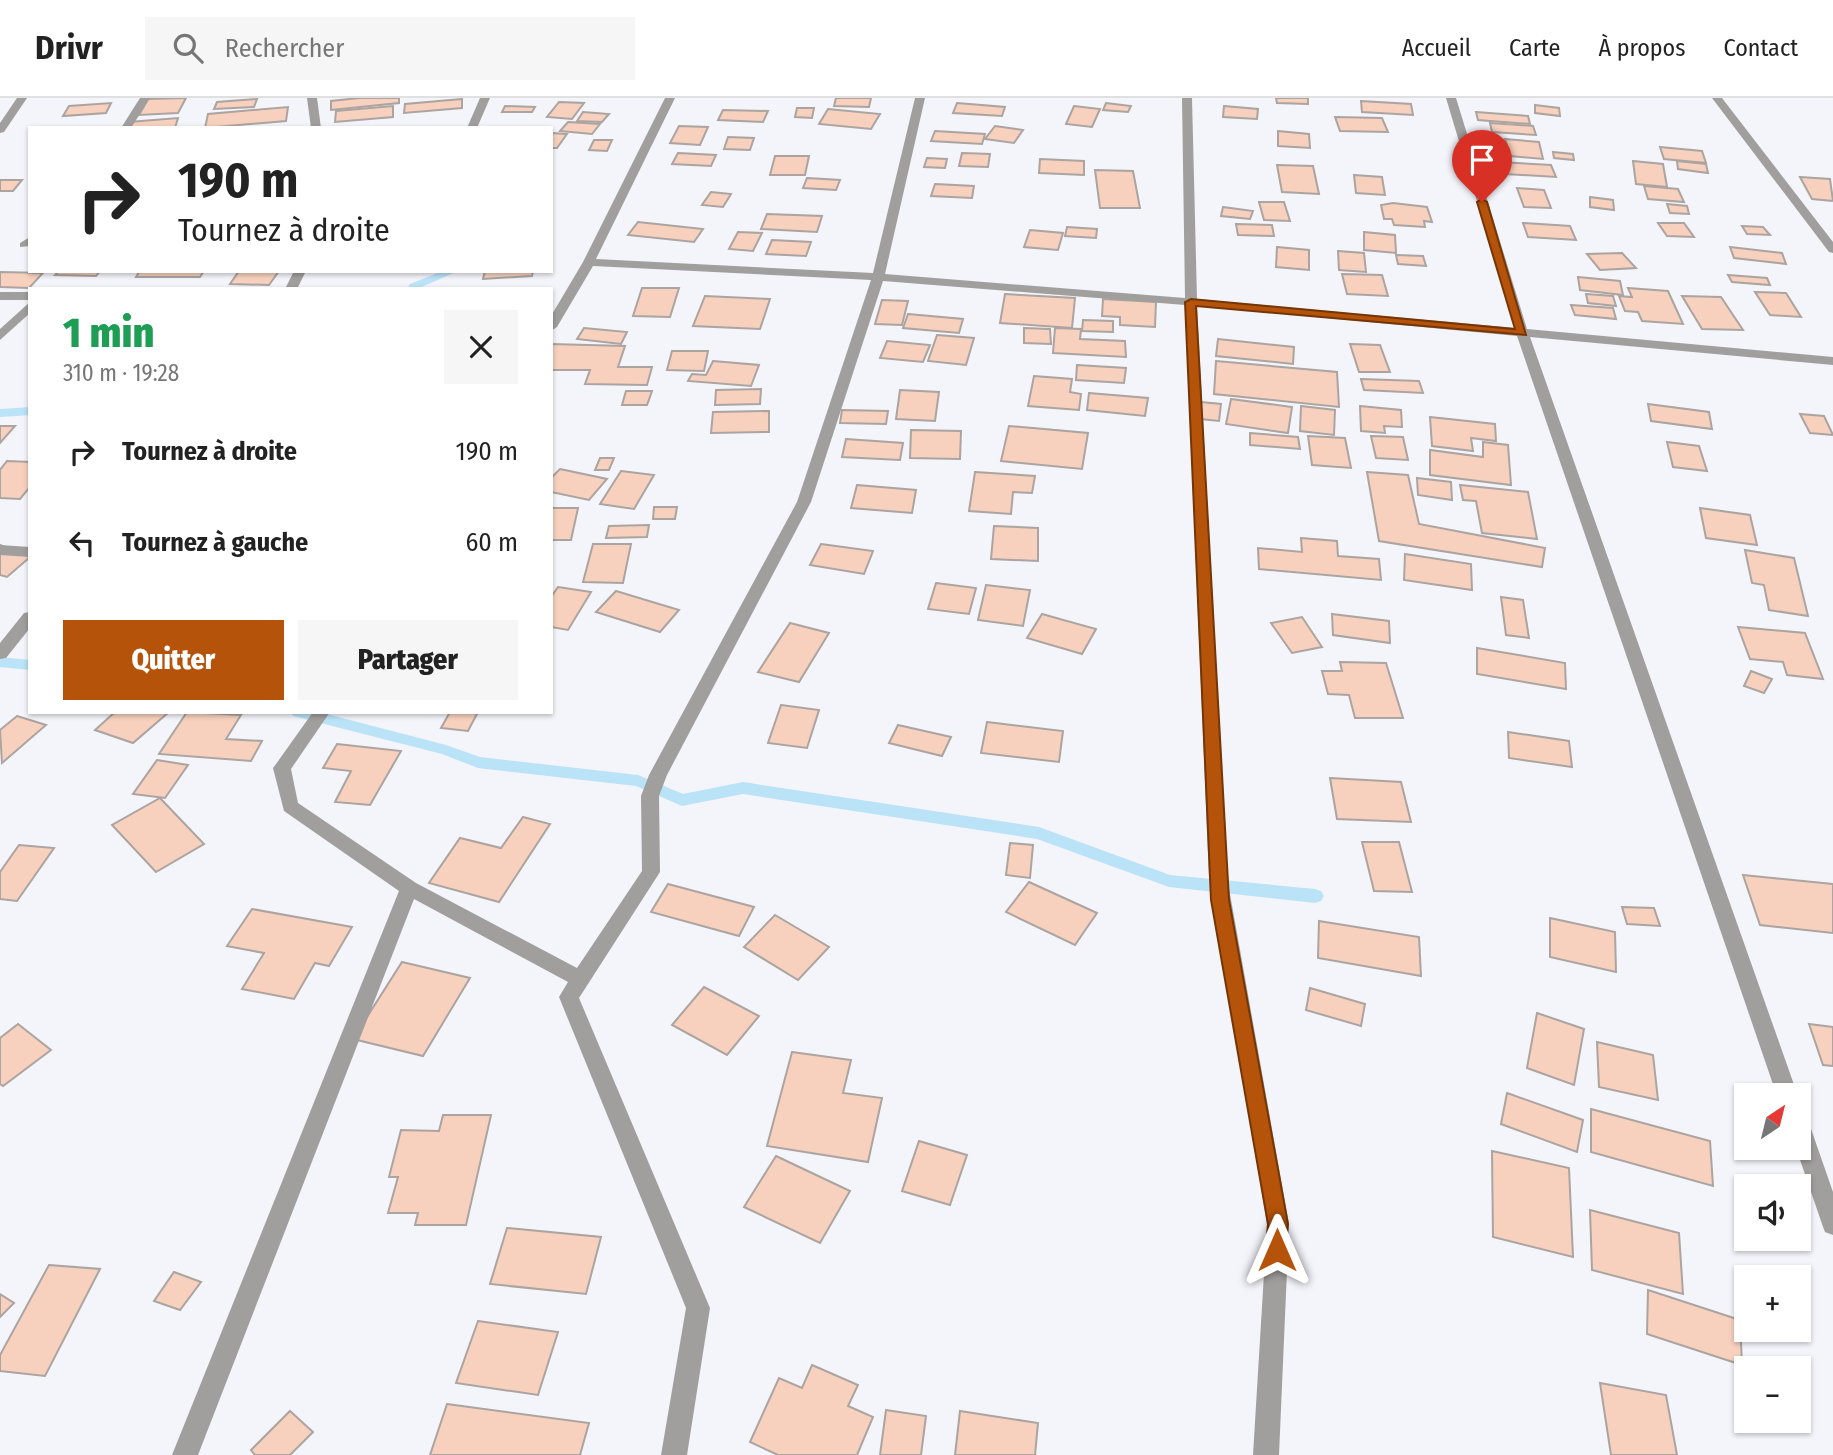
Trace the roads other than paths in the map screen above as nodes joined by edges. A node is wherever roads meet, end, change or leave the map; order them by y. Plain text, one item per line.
1 (22, 98) edge
2 (145, 98) edge
3 (312, 98) edge
4 (485, 98) edge
5 (670, 98) edge
6 (920, 98) edge
7 (1187, 98) edge
8 (1451, 98) edge
9 (1717, 98) edge
10 (127, 126) edge
11 (316, 126) edge
12 (473, 126) edge
13 (0, 130) edge
14 (1833, 250) edge
15 (589, 262) junction
16 (878, 277) junction
17 (0, 296) edge
18 (28, 296) edge
19 (1191, 302) junction
20 (28, 308) edge
21 (553, 324) edge
22 (1522, 332) junction
23 (0, 336) edge
24 (1833, 361) edge
25 (0, 550) edge
26 (28, 552) edge
27 (28, 619) edge
28 (1, 653) edge
29 (318, 718) edge
30 (409, 888) junction
31 (581, 979) junction
32 (1783, 1083) edge
33 (1811, 1160) edge
34 (1833, 1224) edge
35 (185, 1455) edge
36 (674, 1455) edge
37 (1266, 1455) edge

1 - 13 street
2 - 10 street
3 - 11 street
4 - 12 street
5 - 15 street
6 - 16 street
7 - 19 street
8 - 22 street
9 - 14 street
15 - 16 street
15 - 21 street
16 - 19 street
16 - 31 street
17 - 18 street
19 - 22 street
19 - 37 street
20 - 23 street
22 - 24 street
22 - 32 street
25 - 26 street
27 - 28 street
29 - 30 street
30 - 31 street
30 - 35 street
31 - 36 street
33 - 34 street

